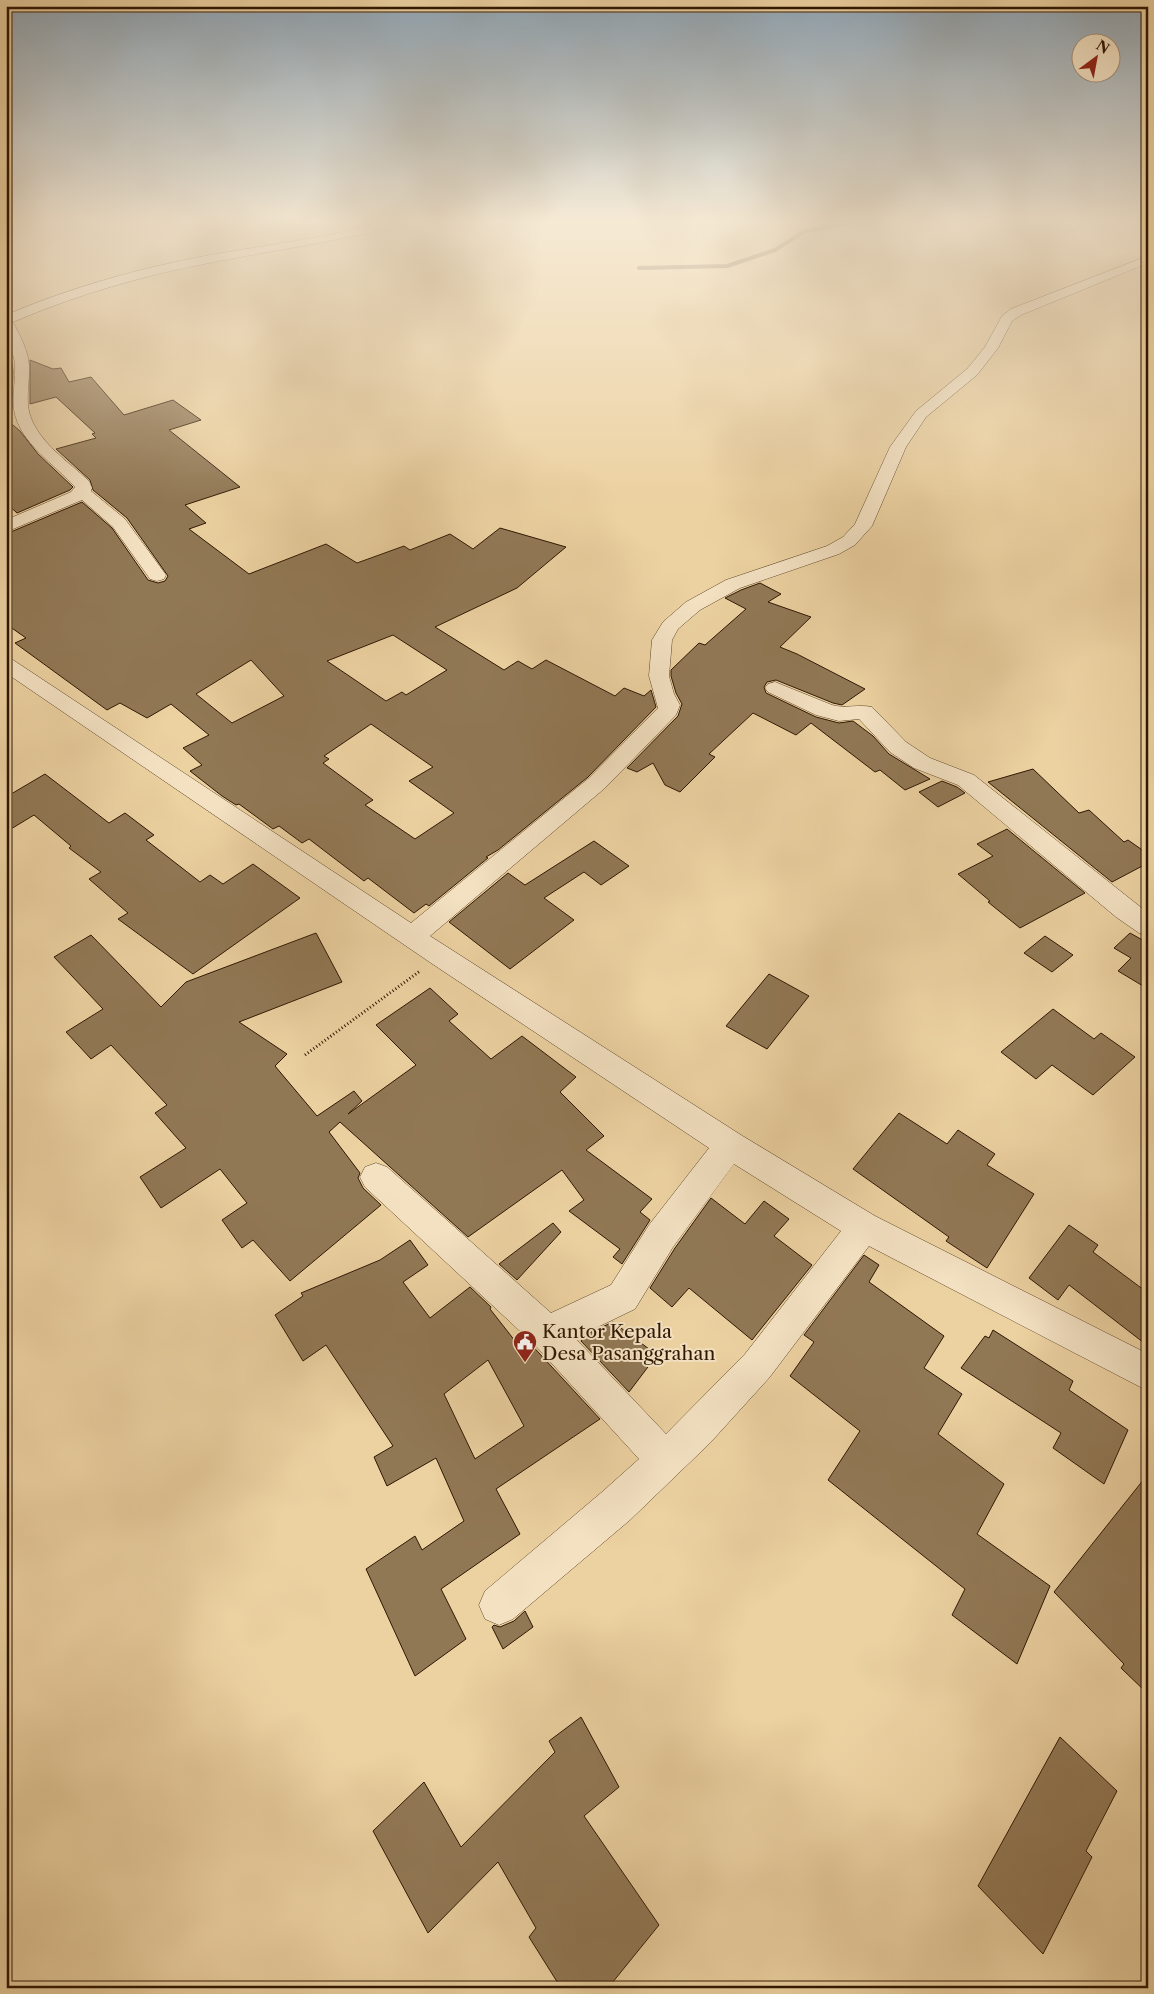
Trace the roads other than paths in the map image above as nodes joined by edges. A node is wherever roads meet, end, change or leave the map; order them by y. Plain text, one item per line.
1 (1011, 316) edge
2 (6, 321) edge
3 (82, 492) junction
4 (6, 527) edge
5 (157, 575) dead end
6 (6, 664) edge
7 (31, 680) junction
8 (775, 688) dead end
9 (6, 692) edge
10 (1148, 926) edge
11 (412, 937) junction
12 (730, 1145) junction
13 (376, 1177) dead end
14 (864, 1227) junction
15 (547, 1333) junction
16 (1148, 1373) edge
17 (665, 1460) junction
18 (499, 1605) dead end

1 - 11 street
2 - 3 street
3 - 4 street
3 - 5 street
6 - 7 street
7 - 9 street
7 - 11 street
8 - 10 street
11 - 12 street
12 - 14 street
12 - 15 street
13 - 15 street
14 - 16 street
14 - 17 street
15 - 17 street
17 - 18 street

